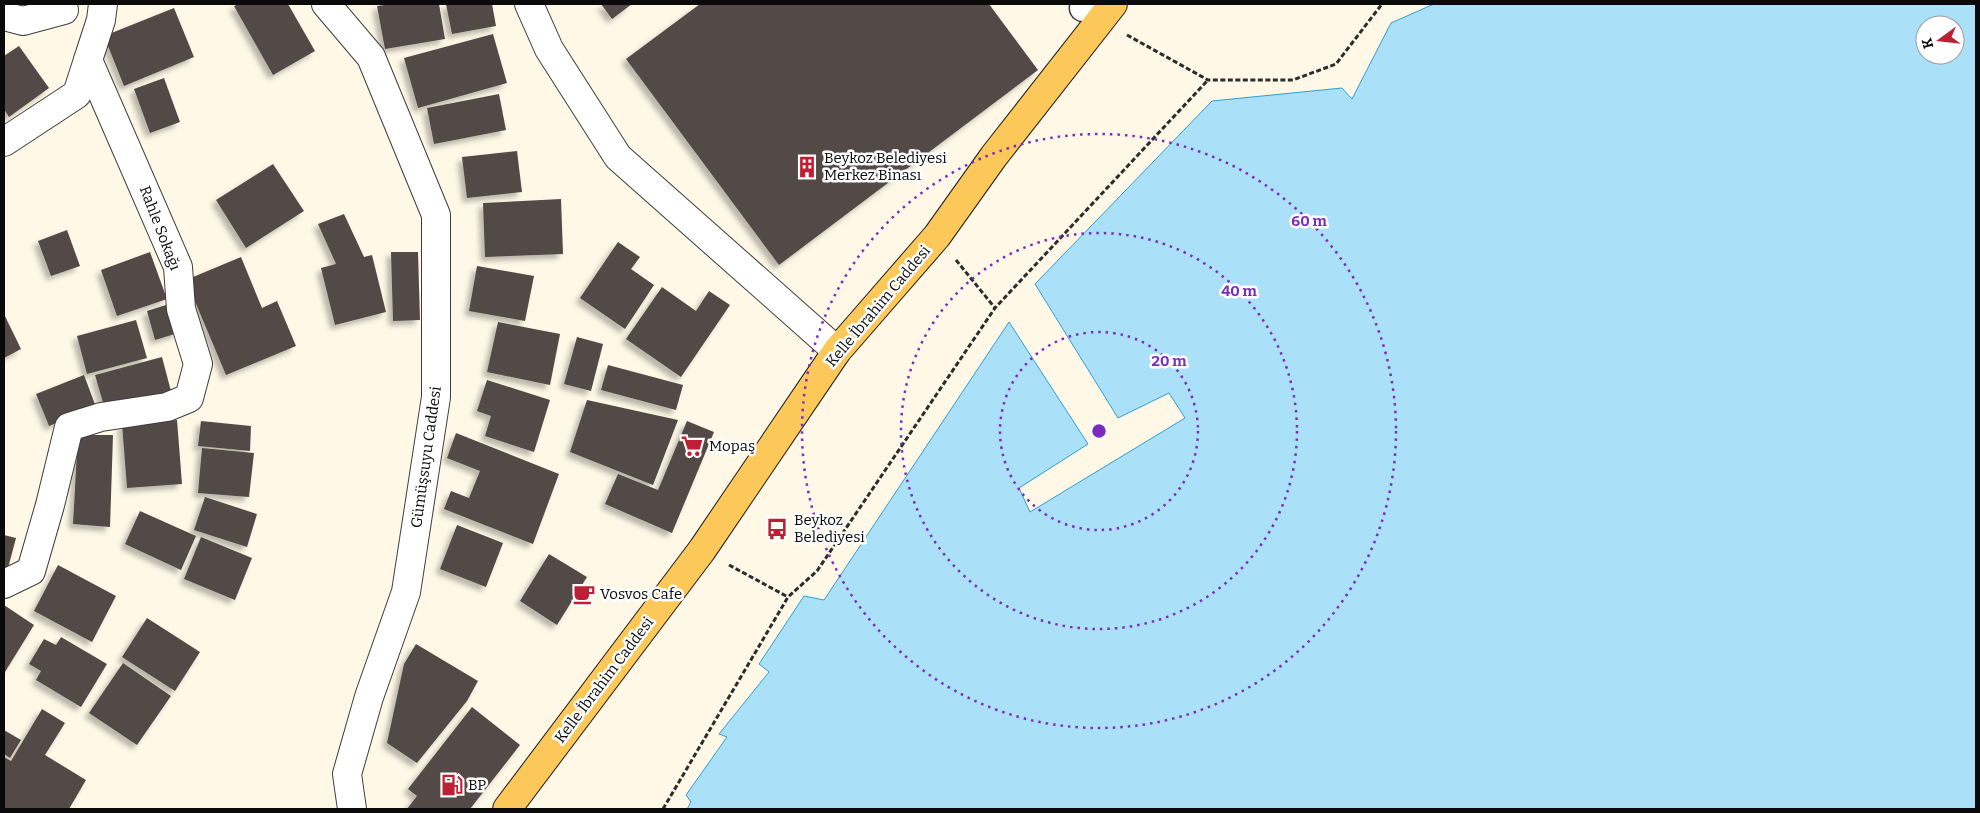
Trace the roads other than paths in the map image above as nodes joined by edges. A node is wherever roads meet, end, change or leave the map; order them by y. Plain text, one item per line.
1 (103, 4) edge
2 (326, 4) edge
3 (529, 4) edge
4 (61, 7) edge
5 (1096, 9) edge
6 (4, 16) edge
7 (92, 49) junction
8 (4, 142) edge
9 (837, 351) junction
10 (4, 584) edge
11 (352, 809) edge
12 (507, 809) edge

1 - 7 street
2 - 11 street, Gümüşsuyu Caddesi
3 - 9 street
4 - 6 street
4 - 7 street
5 - 9 main road, Kelle İbrahim Caddesi
7 - 8 street
7 - 10 street, Rahle Sokağı
9 - 12 main road, Kelle İbrahim Caddesi

